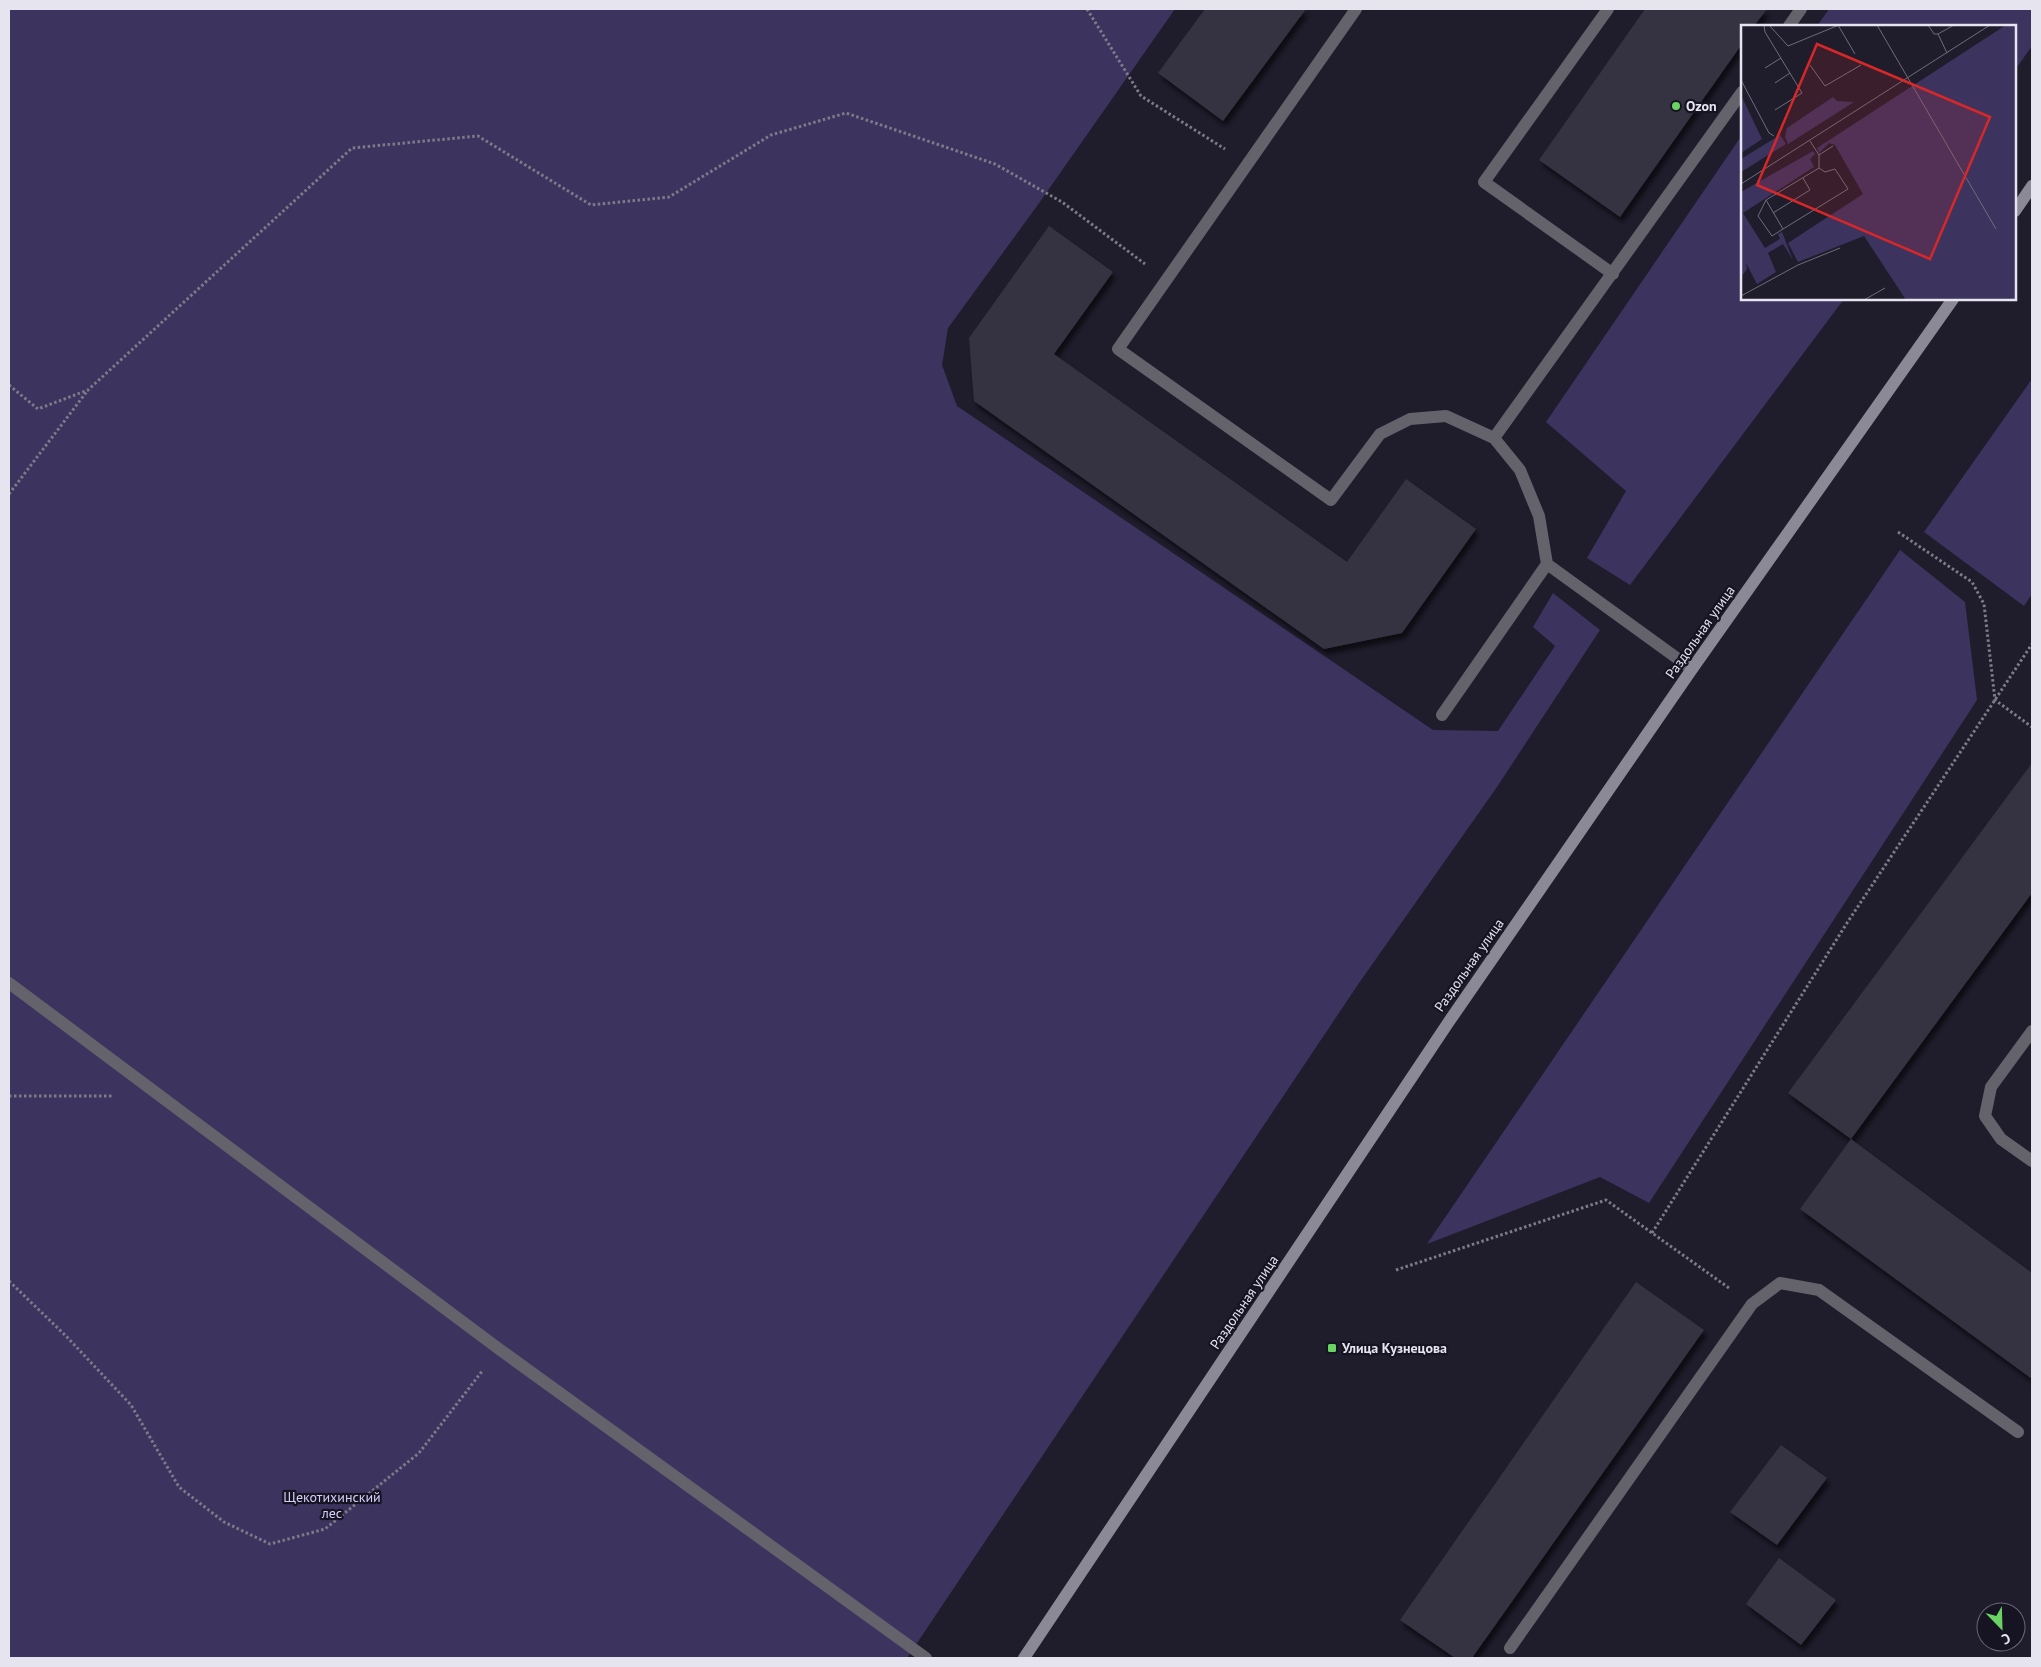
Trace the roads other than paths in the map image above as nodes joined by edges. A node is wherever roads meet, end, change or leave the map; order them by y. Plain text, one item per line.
1 (1356, 9) edge
2 (1608, 9) edge
3 (1801, 9) edge
4 (1790, 25) edge
5 (1741, 93) edge
6 (2032, 186) edge
7 (2016, 210) edge
8 (1613, 274) junction
9 (1952, 300) edge
10 (1494, 438) junction
11 (1547, 564) junction
12 (1692, 670) junction
13 (1442, 716) dead end
14 (9, 983) edge
15 (2032, 1031) edge
16 (2032, 1161) edge
17 (2018, 1432) dead end
18 (1510, 1648) dead end
19 (926, 1658) edge
20 (1024, 1658) edge

1 - 10 lane
2 - 8 lane
3 - 4 lane
5 - 8 lane
6 - 7 main road
8 - 10 lane
9 - 12 main road, Раздольная улица
10 - 11 lane
11 - 12 lane
11 - 13 lane
12 - 20 main road, Раздольная улица
14 - 19 lane
15 - 16 lane
17 - 18 lane

